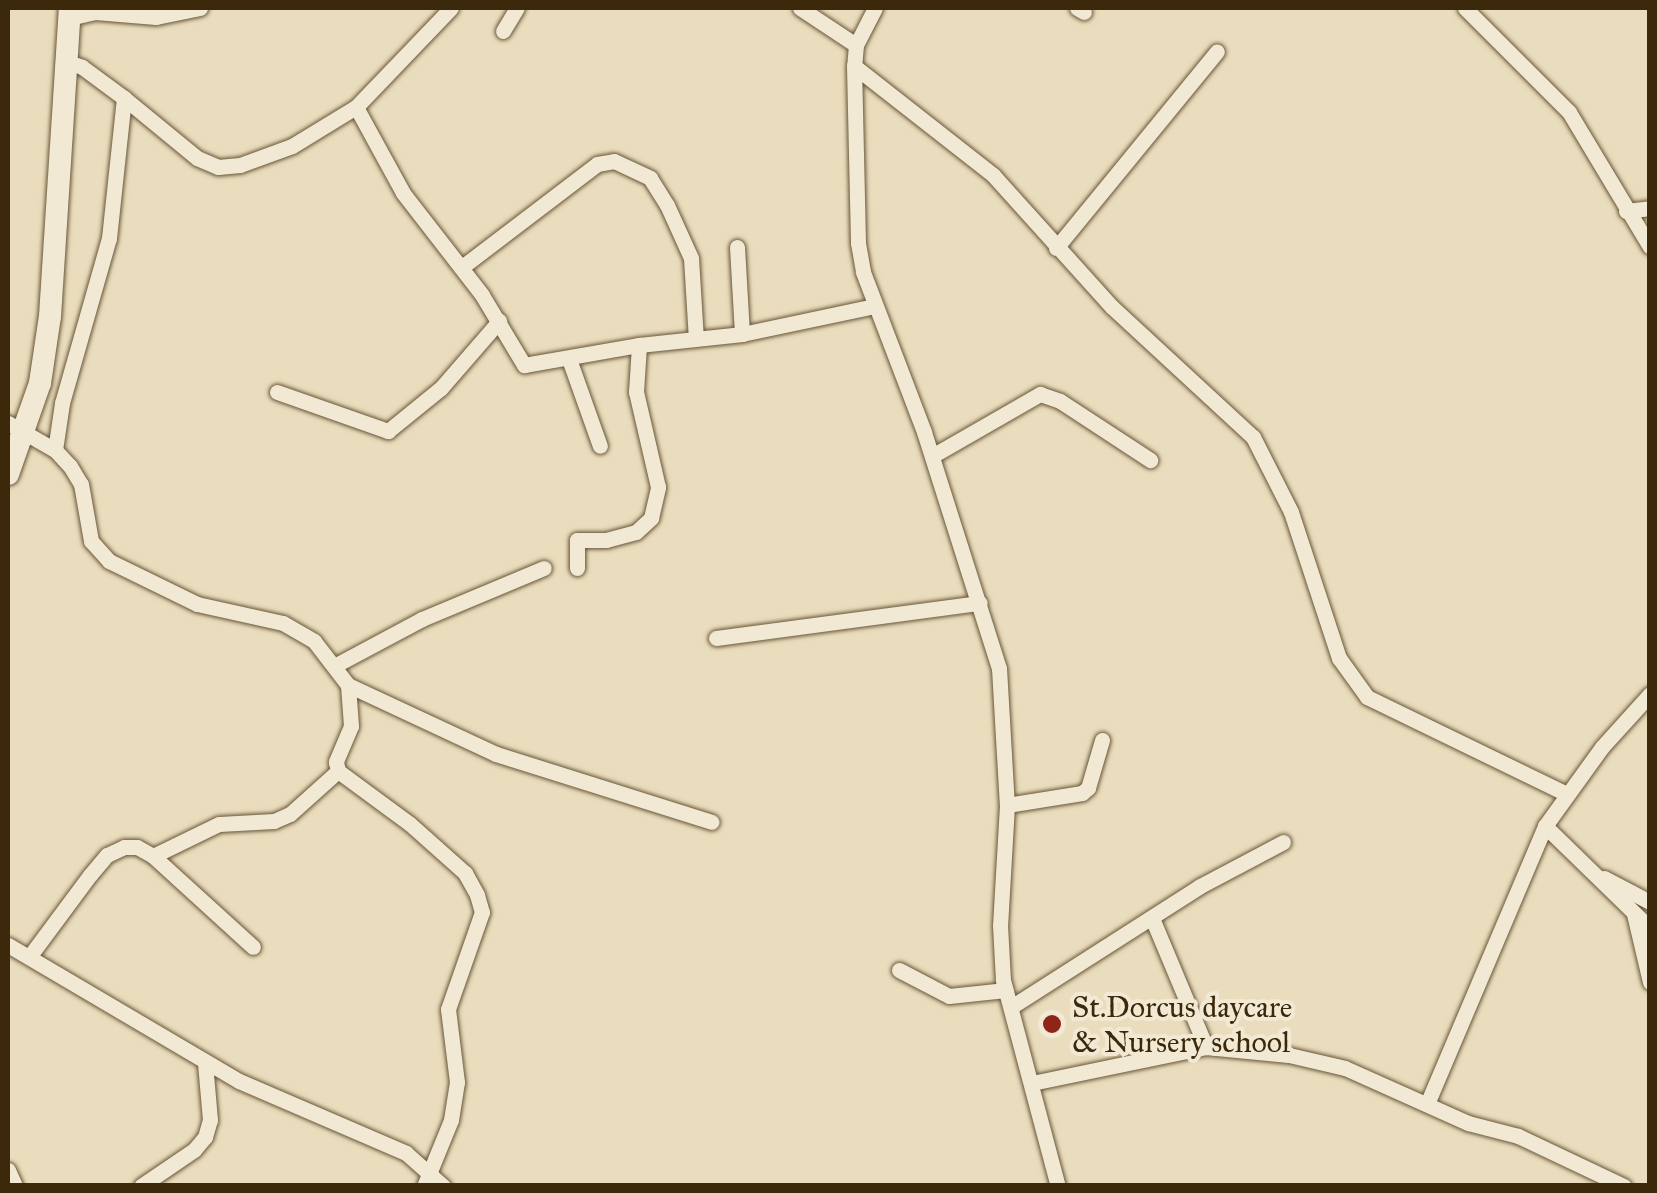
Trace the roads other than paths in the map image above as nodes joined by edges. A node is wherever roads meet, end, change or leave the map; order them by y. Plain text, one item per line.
1 (200, 8) edge
2 (451, 8) edge
3 (516, 8) edge
4 (800, 8) edge
5 (875, 8) edge
6 (1465, 8) edge
7 (70, 13) edge
8 (503, 31) dead end
9 (856, 45) junction
10 (1217, 51) dead end
11 (65, 60) junction
12 (854, 66) junction
13 (124, 98) junction
14 (356, 107) junction
15 (1650, 208) edge
16 (1626, 211) junction
17 (1650, 246) edge
18 (737, 248) dead end
19 (1056, 248) junction
20 (462, 267) junction
21 (875, 306) junction
22 (499, 322) junction
23 (742, 334) junction
24 (696, 340) junction
25 (639, 345) junction
26 (569, 359) junction
27 (277, 392) dead end
28 (16, 430) edge
29 (600, 446) dead end
30 (55, 450) junction
31 (932, 456) junction
32 (1150, 460) dead end
33 (8, 474) edge
34 (544, 568) dead end
35 (577, 568) dead end
36 (980, 603) junction
37 (716, 638) dead end
38 (334, 666) junction
39 (348, 685) junction
40 (1650, 694) edge
41 (1102, 740) dead end
42 (338, 771) junction
43 (1567, 794) junction
44 (1007, 806) junction
45 (712, 822) dead end
46 (1545, 826) junction
47 (1283, 842) dead end
48 (153, 856) junction
49 (1595, 874) junction
50 (1650, 902) edge
51 (1634, 914) junction
52 (1152, 918) junction
53 (1650, 928) edge
54 (8, 945) edge
55 (253, 947) dead end
56 (30, 957) junction
57 (898, 970) dead end
58 (1650, 982) edge
59 (1006, 990) junction
60 (1012, 1006) junction
61 (1206, 1047) junction
62 (204, 1062) junction
63 (1032, 1083) junction
64 (1427, 1104) junction
65 (8, 1170) edge
66 (427, 1179) edge
67 (15, 1186) edge
68 (141, 1186) edge
69 (443, 1186) edge
70 (1058, 1186) edge
71 (1624, 1186) edge

1 - 7 street
2 - 14 street
3 - 8 street
4 - 9 street
5 - 9 street
6 - 16 street
7 - 11 street
9 - 12 street
10 - 19 street
11 - 13 street
11 - 28 street
12 - 19 street
12 - 21 street
13 - 14 street
13 - 30 street
14 - 20 street
15 - 16 street
16 - 17 street
18 - 23 street
19 - 43 street
20 - 22 street
20 - 24 street
21 - 23 street
21 - 31 street
22 - 26 street
22 - 27 street
23 - 24 street
24 - 25 street
25 - 26 street
25 - 35 street
26 - 29 street
28 - 30 street
28 - 33 street
30 - 38 street
31 - 32 street
31 - 36 street
34 - 38 street
36 - 37 street
36 - 44 street
38 - 39 street
39 - 42 street
39 - 45 street
40 - 43 street
41 - 44 street
42 - 48 street
42 - 66 street
43 - 46 street
44 - 59 street
46 - 49 street
46 - 64 street
47 - 52 street
48 - 55 street
48 - 56 street
49 - 50 street
49 - 51 street
51 - 53 street
51 - 58 street
52 - 60 street
52 - 61 street
54 - 56 street
56 - 62 street
57 - 59 street
59 - 60 street
60 - 63 street
61 - 63 street
61 - 64 street
62 - 66 street
62 - 68 street
63 - 70 street
64 - 71 street
65 - 67 street
66 - 69 street

